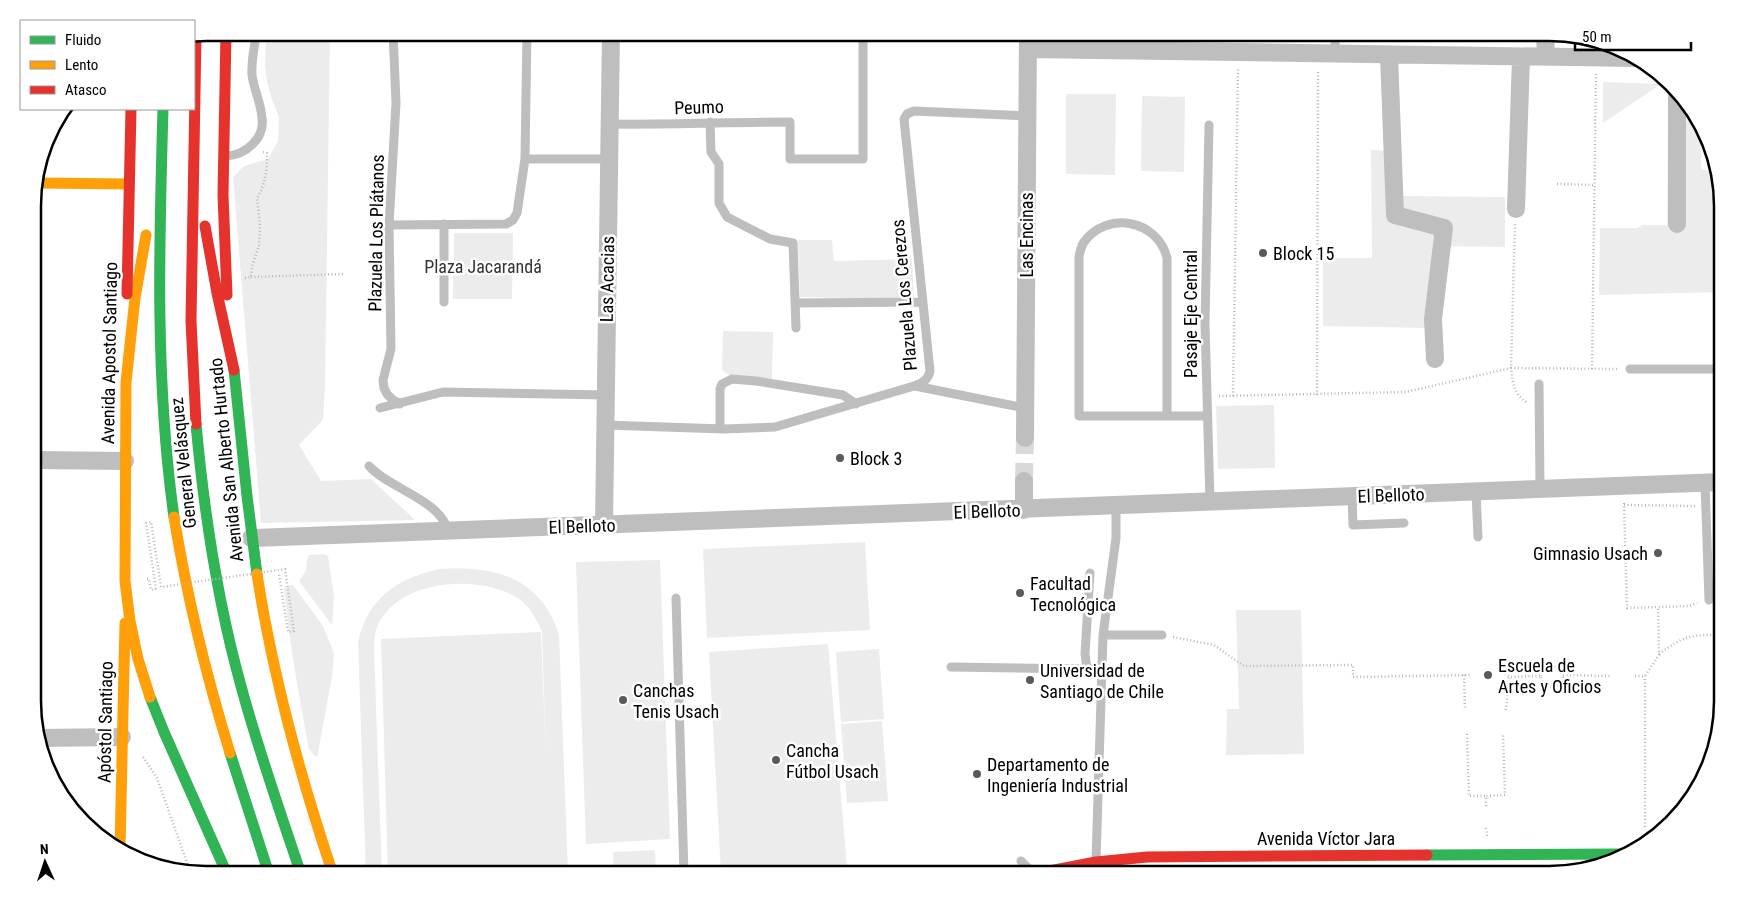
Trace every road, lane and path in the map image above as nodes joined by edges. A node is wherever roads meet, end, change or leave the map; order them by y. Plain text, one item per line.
1 (1028, 41) edge
2 (1035, 41) edge
3 (1331, 41) edge
4 (1545, 41) edge
5 (196, 42) edge
6 (226, 42) edge
7 (256, 42) edge
8 (393, 42) edge
9 (527, 42) edge
10 (611, 42) edge
11 (864, 42) edge
12 (1238, 52) junction
13 (1326, 54) junction
14 (1389, 55) junction
15 (1521, 57) junction
16 (1546, 57) junction
17 (1596, 58) junction
18 (1622, 58) edge
19 (195, 93) edge
20 (1677, 103) edge
21 (131, 110) edge
22 (163, 110) edge
23 (195, 110) edge
24 (1027, 116) junction
25 (710, 122) junction
26 (610, 124) junction
27 (1209, 125) dead end
28 (162, 148) junction
29 (246, 150) junction
30 (194, 152) junction
31 (224, 156) junction
32 (609, 159) junction
33 (526, 160) junction
34 (43, 184) edge
35 (129, 184) junction
36 (1557, 184) dead end
37 (1595, 186) junction
38 (1516, 209) joint
39 (444, 224) junction
40 (1677, 224) dead end
41 (389, 225) junction
42 (343, 274) dead end
43 (226, 278) junction
44 (251, 278) junction
45 (444, 302) dead end
46 (922, 302) junction
47 (795, 303) junction
48 (796, 328) dead end
49 (1435, 359) dead end
50 (1511, 368) junction
51 (1592, 369) junction
52 (1630, 369) joint
53 (1714, 369) edge
54 (234, 370) junction
55 (126, 382) junction
56 (1539, 384) dead end
57 (914, 386) junction
58 (606, 395) junction
59 (1317, 395) junction
60 (1207, 396) junction
61 (1233, 396) junction
62 (400, 404) junction
63 (856, 404) junction
64 (380, 408) dead end
65 (1025, 408) junction
66 (1540, 412) junction
67 (1166, 416) junction
68 (1208, 416) junction
69 (605, 425) junction
70 (720, 429) junction
71 (1025, 438) tunnel mouth
72 (41, 460) edge
73 (125, 461) junction
74 (369, 466) dead end
75 (1024, 481) tunnel mouth
76 (1713, 483) edge
77 (1623, 486) junction
78 (1540, 489) junction
79 (1476, 492) junction
80 (1352, 497) junction
81 (1210, 502) junction
82 (1624, 505) junction
83 (1116, 506) junction
84 (1706, 506) junction
85 (1024, 510) junction
86 (1404, 523) dead end
87 (604, 525) junction
88 (448, 531) junction
89 (1478, 537) dead end
90 (251, 538) junction
91 (1090, 573) dead end
92 (279, 575) dead end
93 (156, 589) dead end
94 (126, 597) junction
95 (676, 598) dead end
96 (1709, 600) dead end
97 (1689, 606) dead end
98 (1658, 607) junction
99 (1103, 635) junction
100 (1162, 635) joint
101 (1714, 635) edge
102 (1659, 655) junction
103 (951, 667) dead end
104 (1103, 667) junction
105 (1087, 669) junction
106 (1505, 674) dead end
107 (1464, 675) junction
108 (1471, 675) dead end
109 (1563, 675) junction
110 (1541, 676) junction
111 (1611, 676) dead end
112 (1635, 676) dead end
113 (1645, 676) junction
114 (1509, 677) junction
115 (1465, 709) dead end
116 (1506, 710) dead end
117 (1467, 734) dead end
118 (1503, 734) dead end
119 (122, 737) junction
120 (46, 738) edge
121 (1486, 796) junction
122 (1486, 806) dead end
123 (1645, 827) dead end
124 (120, 841) edge
125 (1609, 854) edge
126 (1021, 861) dead end
127 (1096, 862) junction
128 (188, 864) edge
129 (1025, 865) edge
130 (1079, 865) edge
131 (223, 866) edge
132 (266, 866) edge
133 (298, 866) edge
134 (330, 866) edge
135 (684, 866) edge

1 - 24 street, Las Encinas
2 - 12 street
3 - 13 lane
4 - 16 street
5 - 19 main road, General Velásquez
6 - 31 main road, Avenida San Alberto Hurtado
7 - 29 lane
8 - 41 lane, Plazuela Los Plátanos
9 - 33 lane
10 - 26 street, Las Acacias
11 - 25 lane, Peumo
12 - 13 street
12 - 61 path
13 - 14 street
13 - 59 path
14 - 15 street
14 - 49 street
15 - 16 street
15 - 38 street
16 - 17 street
17 - 18 street
17 - 37 path
20 - 40 street
21 - 35 main road, Avenida Apostol Santiago
22 - 28 main road, General Velásquez
23 - 30 main road, General Velásquez
24 - 46 lane, Plazuela Los Cerezos
24 - 65 street, Las Encinas
25 - 26 lane, Peumo
25 - 47 lane
26 - 32 street, Las Acacias
27 - 60 lane, Pasaje Eje Central
28 - 55 main road
28 - 132 main road, General Velásquez
29 - 31 lane
29 - 44 path
30 - 54 main road
30 - 133 main road, General Velásquez
31 - 43 main road, Avenida San Alberto Hurtado
32 - 33 lane
32 - 58 street, Las Acacias
33 - 39 lane
34 - 35 main road
35 - 55 main road, Avenida Apostol Santiago
36 - 37 path
37 - 51 path
38 - 50 path
39 - 41 lane
39 - 45 lane
41 - 62 lane, Plazuela Los Plátanos
42 - 44 path
43 - 44 path
43 - 54 main road, Avenida San Alberto Hurtado
46 - 47 lane
46 - 57 lane, Plazuela Los Cerezos
47 - 48 lane
50 - 51 path
50 - 59 path
50 - 66 path
51 - 52 path
52 - 53 lane
54 - 90 main road, Avenida San Alberto Hurtado
55 - 73 main road, Avenida Apostol Santiago
56 - 66 lane
57 - 63 lane, Plazuela Los Cerezos
57 - 65 lane
58 - 62 lane
58 - 69 street, Las Acacias
59 - 61 path
60 - 61 path
60 - 68 lane, Pasaje Eje Central
62 - 64 lane
63 - 70 lane, Plazuela Los Cerezos
63 - 70 lane
65 - 71 street, Las Encinas
66 - 78 lane
67 - 67 lane
67 - 68 lane
68 - 81 lane, Pasaje Eje Central
69 - 70 lane, Plazuela Los Cerezos
69 - 87 street, Las Acacias
72 - 73 street
73 - 94 main road, Avenida Apostol Santiago
74 - 88 lane
75 - 85 street
76 - 77 street, El Belloto
76 - 84 lane
77 - 78 street, El Belloto
77 - 82 path
78 - 79 street, El Belloto
79 - 80 street, El Belloto
79 - 89 lane
80 - 81 street, El Belloto
80 - 86 lane
81 - 83 street, El Belloto
82 - 84 path
82 - 98 path
83 - 85 street, El Belloto
83 - 99 lane
84 - 96 lane
85 - 87 street, El Belloto
87 - 88 street, El Belloto
88 - 90 street, El Belloto
90 - 134 main road, Avenida San Alberto Hurtado
91 - 105 lane
92 - 93 path, bridge
94 - 119 main road, Apóstol Santiago
94 - 131 main road
95 - 135 lane
97 - 98 path
98 - 102 path
99 - 100 lane
99 - 104 lane
100 - 107 path
101 - 102 path
102 - 113 path
103 - 105 lane
104 - 105 lane
104 - 127 lane
106 - 114 path
107 - 108 path
107 - 115 path
109 - 110 path
109 - 110 path
109 - 111 path
110 - 114 path
112 - 113 path
113 - 123 path
114 - 116 path
117 - 121 path
118 - 121 path
119 - 120 street
119 - 124 main road, Apóstol Santiago
119 - 128 path
121 - 122 path
125 - 127 main road, Avenida Víctor Jara
126 - 129 lane
127 - 130 main road, Avenida Víctor Jara

